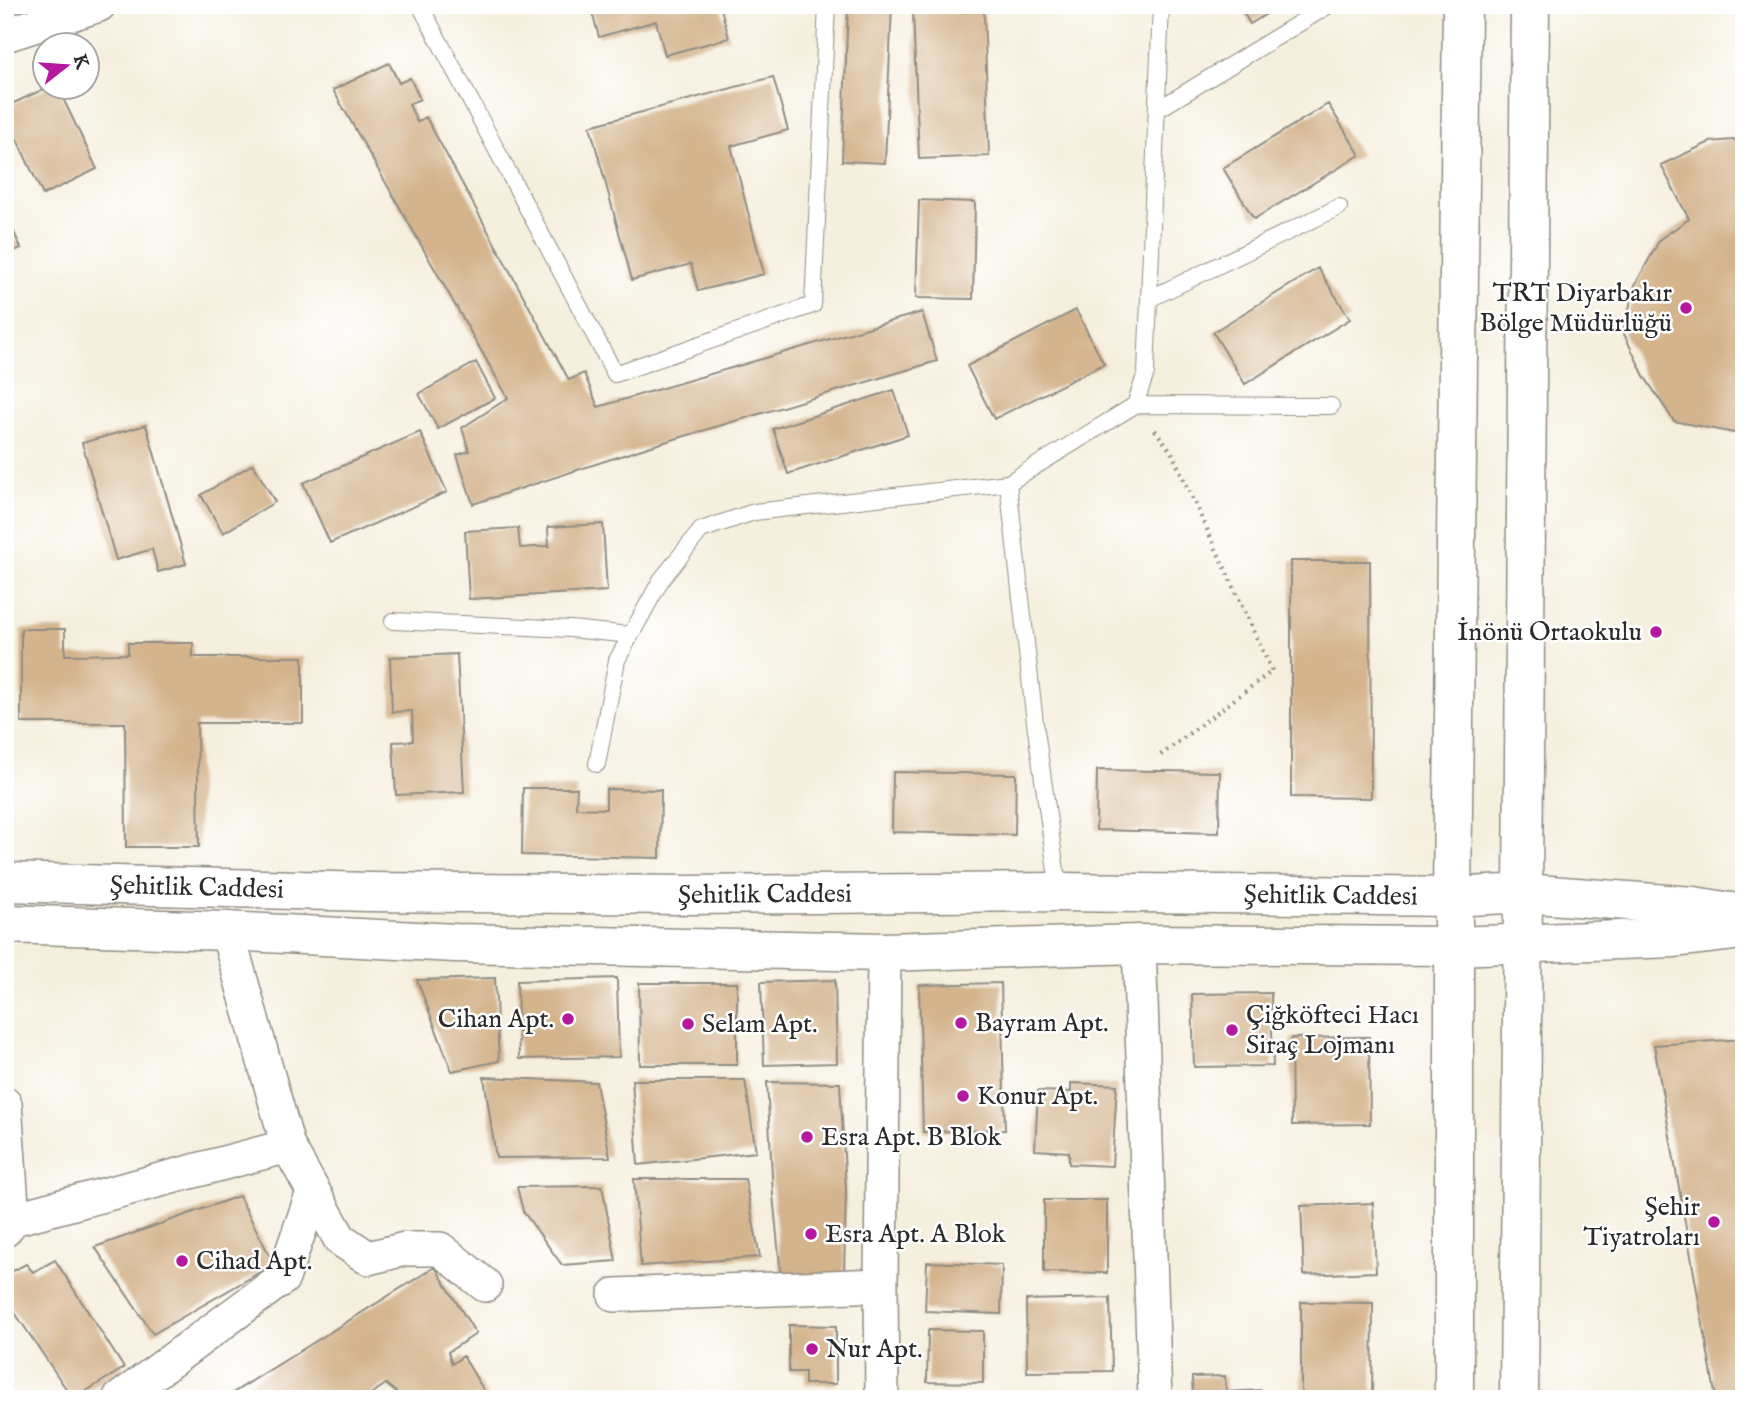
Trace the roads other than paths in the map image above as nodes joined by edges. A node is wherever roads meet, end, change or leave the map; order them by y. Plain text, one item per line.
1 (99, 5) edge
2 (420, 5) edge
3 (827, 5) edge
4 (1161, 5) edge
5 (1329, 5) edge
6 (1462, 5) edge
7 (1530, 5) edge
8 (5, 35) edge
9 (1157, 110) junction
10 (1339, 207) dead end
11 (1149, 299) junction
12 (1135, 405) junction
13 (1331, 406) dead end
14 (1008, 483) junction
15 (393, 621) dead end
16 (630, 635) junction
17 (597, 764) dead end
18 (5, 882) edge
19 (1059, 892) junction
20 (1524, 893) junction
21 (1452, 897) junction
22 (1744, 914) edge
23 (5, 924) edge
24 (1744, 930) edge
25 (227, 931) junction
26 (1523, 942) junction
27 (1139, 944) junction
28 (1454, 946) junction
29 (884, 952) junction
30 (5, 1104) edge
31 (288, 1146) junction
32 (313, 1192) junction
33 (8, 1222) edge
34 (485, 1285) dead end
35 (881, 1285) junction
36 (615, 1295) dead end
37 (119, 1399) edge
38 (882, 1399) edge
39 (1155, 1399) edge
40 (1454, 1399) edge
41 (1519, 1399) edge

1 - 8 street
2 - 3 lane
4 - 9 lane
5 - 9 lane
6 - 21 street
7 - 20 street
9 - 11 lane
10 - 11 lane
11 - 12 lane
12 - 13 lane
12 - 14 lane
14 - 16 lane
14 - 19 lane
15 - 16 lane
16 - 17 lane
18 - 19 street, Şehitlik Caddesi
19 - 21 street, Şehitlik Caddesi
20 - 21 street, Şehitlik Caddesi
20 - 22 street, Şehitlik Caddesi
20 - 26 street
21 - 28 street
23 - 25 street, Şehitlik Caddesi
24 - 26 street, Şehitlik Caddesi
25 - 29 street, Şehitlik Caddesi
25 - 31 street
26 - 28 street, Şehitlik Caddesi
26 - 41 street
27 - 28 street, Şehitlik Caddesi
27 - 29 street, Şehitlik Caddesi
27 - 39 street
28 - 40 street
29 - 35 street
30 - 33 street
31 - 32 street
31 - 33 street
32 - 34 street
32 - 37 street
35 - 36 street
35 - 38 street

